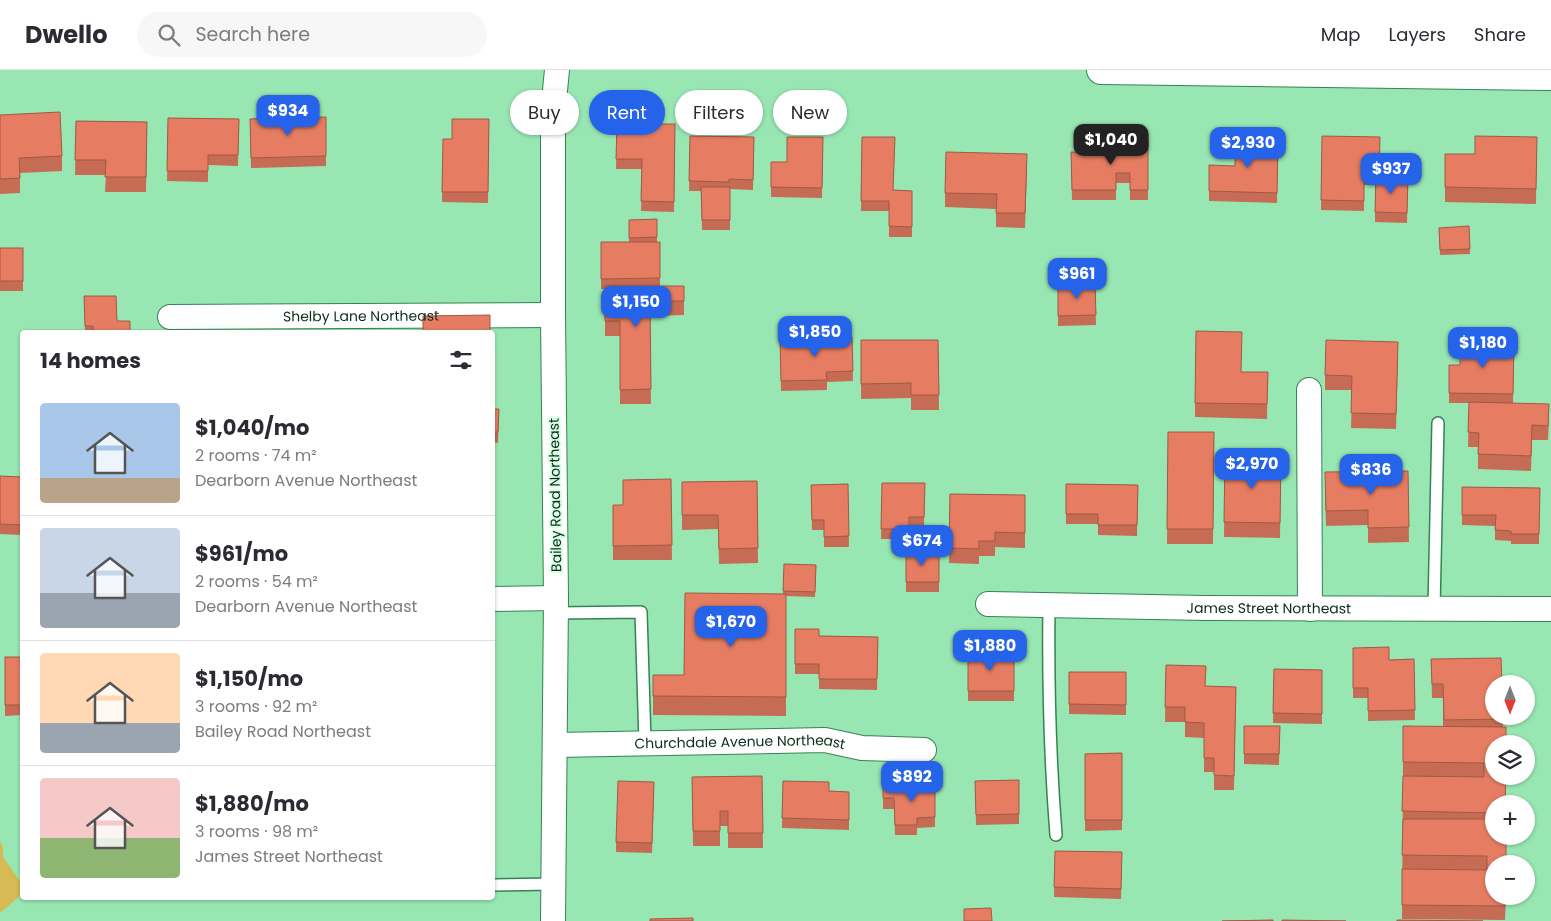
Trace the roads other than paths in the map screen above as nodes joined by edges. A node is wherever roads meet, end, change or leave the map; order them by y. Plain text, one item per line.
1 (557, 70) edge
2 (1102, 70) edge
3 (1551, 76) edge
4 (553, 315) junction
5 (170, 317) dead end
6 (1309, 390) dead end
7 (1438, 423) dead end
8 (495, 598) edge
9 (988, 604) dead end
10 (556, 606) junction
11 (1049, 606) junction
12 (1310, 609) junction
13 (1434, 609) junction
14 (1551, 609) edge
15 (645, 743) junction
16 (555, 745) junction
17 (924, 750) dead end
18 (1056, 835) dead end
19 (554, 884) junction
20 (495, 885) edge
21 (553, 921) edge

1 - 4 street, Bailey Road Northeast
2 - 3 street
4 - 5 street, Shelby Lane Northeast
4 - 10 street, Bailey Road Northeast
6 - 12 street
7 - 13 lane
8 - 10 street
9 - 11 street, James Street Northeast
10 - 15 lane
10 - 16 street, Bailey Road Northeast
11 - 12 street, James Street Northeast
11 - 18 lane
12 - 13 street, James Street Northeast
13 - 14 street, James Street Northeast
15 - 16 street, Churchdale Avenue Northeast
15 - 17 street, Churchdale Avenue Northeast
16 - 19 street, Bailey Road Northeast
19 - 20 lane
19 - 21 street, Bailey Road Northeast

